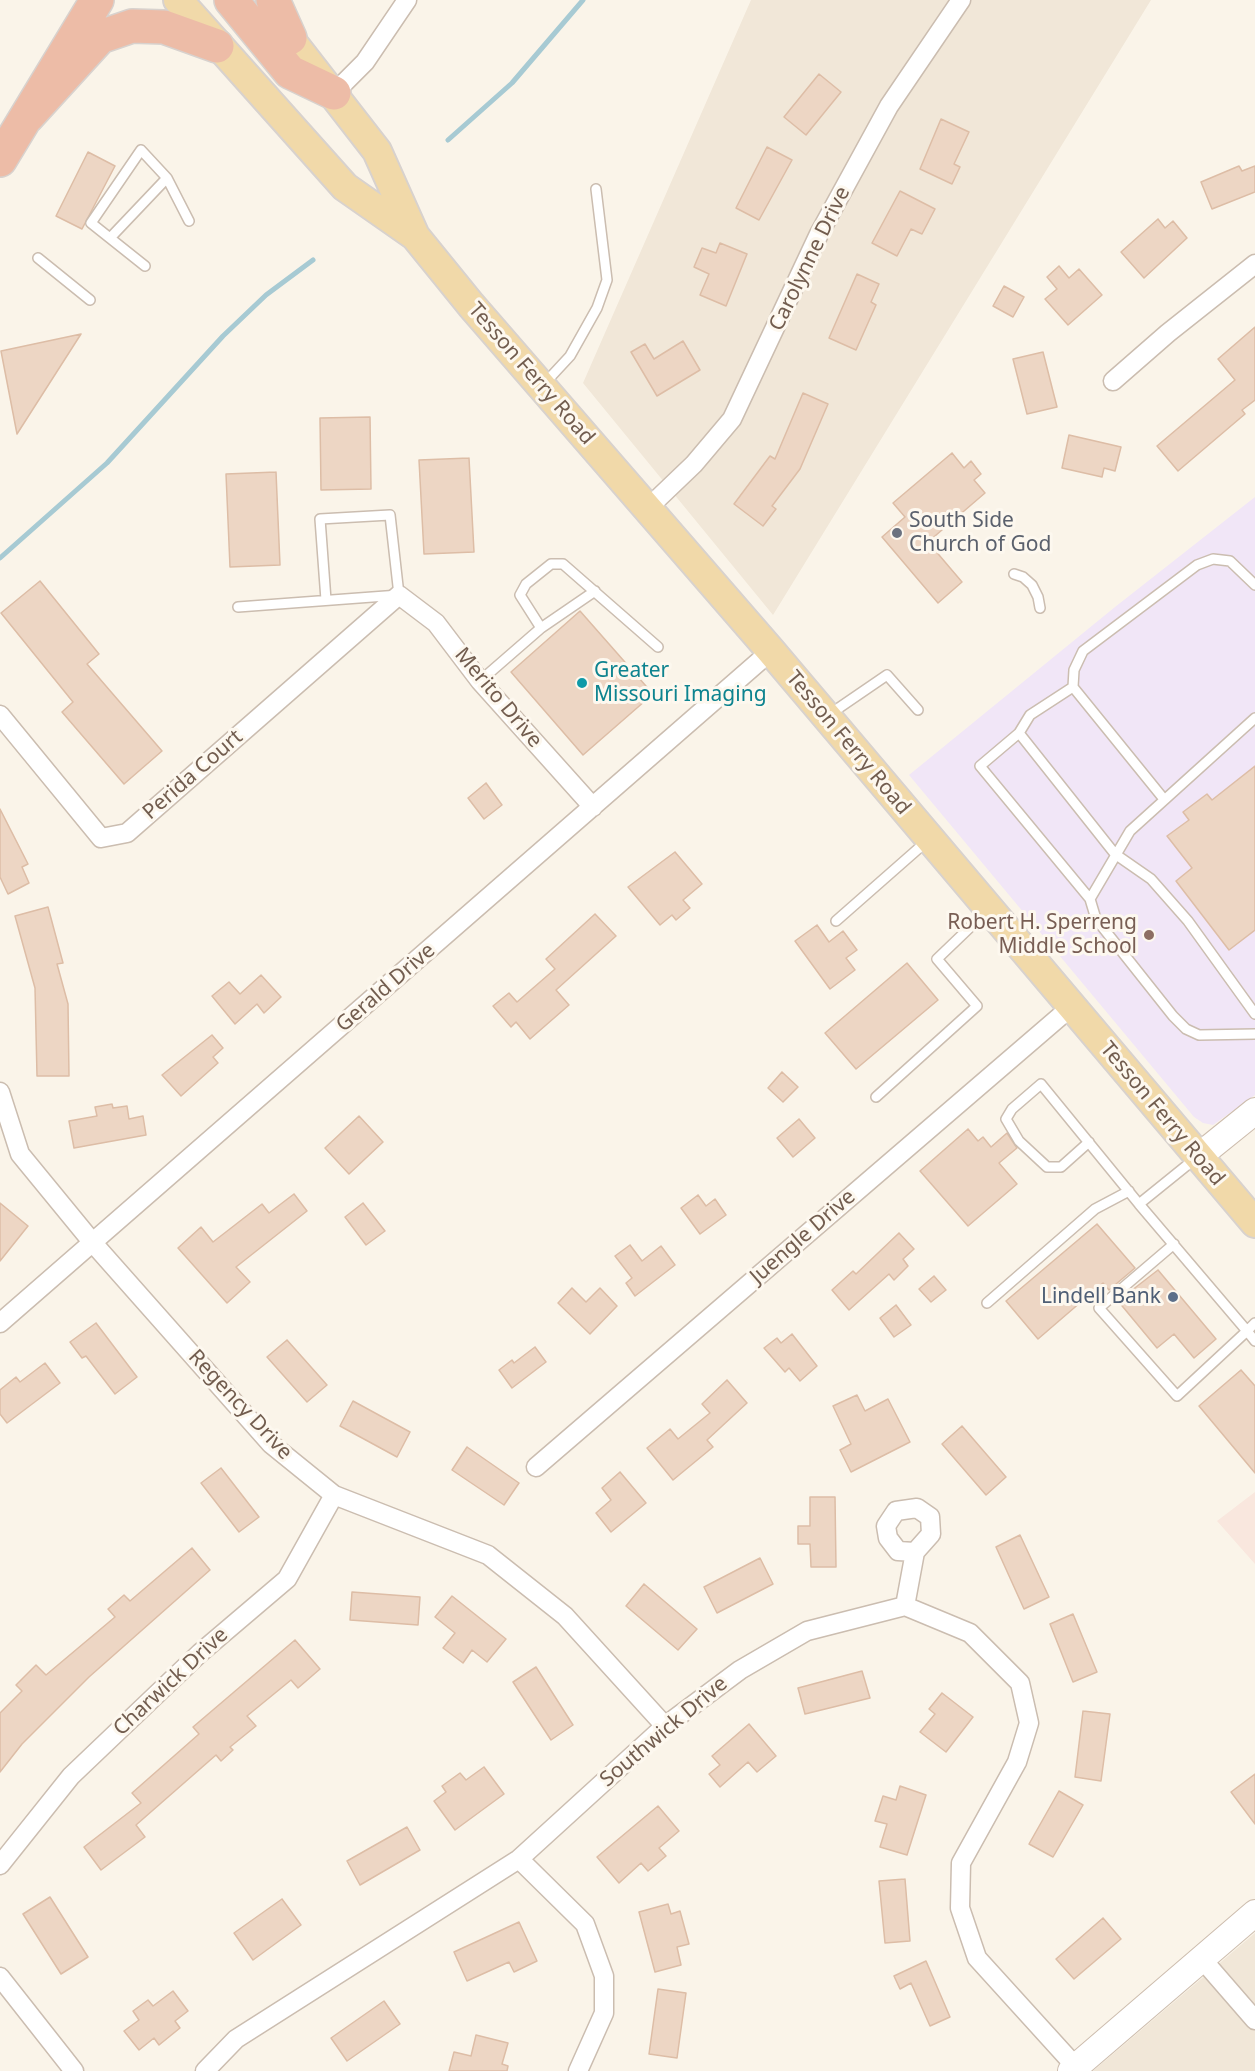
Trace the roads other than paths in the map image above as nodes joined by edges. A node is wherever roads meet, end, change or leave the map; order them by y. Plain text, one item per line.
1 (97, 0) edge
2 (178, 0) edge
3 (231, 0) edge
4 (261, 0) edge
5 (273, 0) edge
6 (407, 0) edge
7 (961, 0) edge
8 (290, 38) junction
9 (218, 46) junction
10 (334, 93) junction
11 (27, 117) junction
12 (0, 160) edge
13 (167, 178) junction
14 (596, 189) dead end
15 (189, 221) dead end
16 (415, 236) junction
17 (110, 238) junction
18 (38, 258) dead end
19 (1255, 264) edge
20 (145, 266) dead end
21 (90, 300) dead end
22 (1113, 381) dead end
23 (543, 386) junction
24 (648, 508) junction
25 (1014, 574) dead end
26 (1255, 585) edge
27 (595, 591) junction
28 (399, 595) junction
29 (326, 600) junction
30 (238, 607) dead end
31 (1040, 608) dead end
32 (541, 628) junction
33 (658, 646) dead end
34 (771, 651) junction
35 (480, 681) junction
36 (1073, 687) junction
37 (918, 710) dead end
38 (0, 715) edge
39 (826, 717) junction
40 (1255, 718) edge
41 (1019, 733) junction
42 (1163, 798) junction
43 (593, 807) junction
44 (929, 839) junction
45 (1115, 854) junction
46 (1090, 899) junction
47 (989, 910) junction
48 (836, 921) dead end
49 (1071, 1007) junction
50 (1255, 1014) edge
51 (1255, 1034) edge
52 (0, 1092) edge
53 (876, 1098) dead end
54 (1255, 1111) edge
55 (1089, 1142) junction
56 (1198, 1157) junction
57 (1128, 1191) junction
58 (1140, 1204) junction
59 (1255, 1224) edge
60 (93, 1243) junction
61 (1174, 1244) junction
62 (987, 1303) dead end
63 (0, 1323) edge
64 (1255, 1323) edge
65 (1247, 1331) junction
66 (1255, 1341) edge
67 (536, 1467) dead end
68 (334, 1495) junction
69 (915, 1552) dead end
70 (905, 1606) junction
71 (665, 1725) junction
72 (519, 1859) junction
73 (0, 1865) edge
74 (1255, 1913) edge
75 (1202, 1959) junction
76 (0, 1977) edge
77 (1255, 2020) edge
78 (1073, 2069) edge
79 (74, 2071) edge
80 (205, 2071) edge
81 (578, 2071) edge

1 - 11 highway
2 - 9 main road, Tesson Ferry Road
3 - 10 highway
4 - 8 main road, Tesson Ferry Road
5 - 8 highway
6 - 10 street
7 - 24 street, Carolynne Drive
8 - 10 main road, Tesson Ferry Road
9 - 11 highway
9 - 16 main road, Tesson Ferry Road
10 - 16 main road, Tesson Ferry Road
11 - 12 highway
13 - 15 lane
13 - 17 lane
13 - 17 lane
14 - 23 lane
16 - 23 main road, Tesson Ferry Road
17 - 20 lane
18 - 21 lane
19 - 22 street
23 - 24 main road, Tesson Ferry Road
24 - 34 main road, Tesson Ferry Road
25 - 31 lane
26 - 36 lane
27 - 32 lane
27 - 32 lane
27 - 33 lane
28 - 29 lane
28 - 29 lane
28 - 35 street, Merito Drive
28 - 38 street, Perida Court
29 - 30 lane
32 - 35 lane
34 - 39 main road, Tesson Ferry Road
34 - 43 street, Gerald Drive
35 - 43 street, Merito Drive
36 - 41 lane
36 - 42 lane
37 - 39 lane
39 - 44 main road, Tesson Ferry Road
40 - 42 lane
41 - 45 lane
41 - 46 lane
42 - 45 lane
43 - 60 street, Gerald Drive
44 - 47 main road, Tesson Ferry Road
44 - 48 lane
45 - 46 lane
45 - 50 lane
46 - 51 lane
47 - 49 main road, Tesson Ferry Road
47 - 53 lane
49 - 56 main road, Tesson Ferry Road
49 - 67 street, Juengle Drive
52 - 60 street, Regency Drive
54 - 56 street
55 - 55 lane
55 - 57 lane
56 - 58 lane
56 - 59 main road, Tesson Ferry Road
57 - 58 lane
57 - 62 lane
58 - 61 lane
60 - 63 street, Gerald Drive
60 - 68 street, Regency Drive
61 - 65 lane
61 - 65 lane
64 - 65 lane
65 - 66 lane
68 - 71 street, Regency Drive
68 - 73 street, Charwick Drive
69 - 70 street
70 - 71 street, Southwick Drive
70 - 78 street
71 - 72 street, Southwick Drive
72 - 80 street, Southwick Drive
72 - 81 street
74 - 75 street
75 - 77 street
75 - 78 street
76 - 79 street

